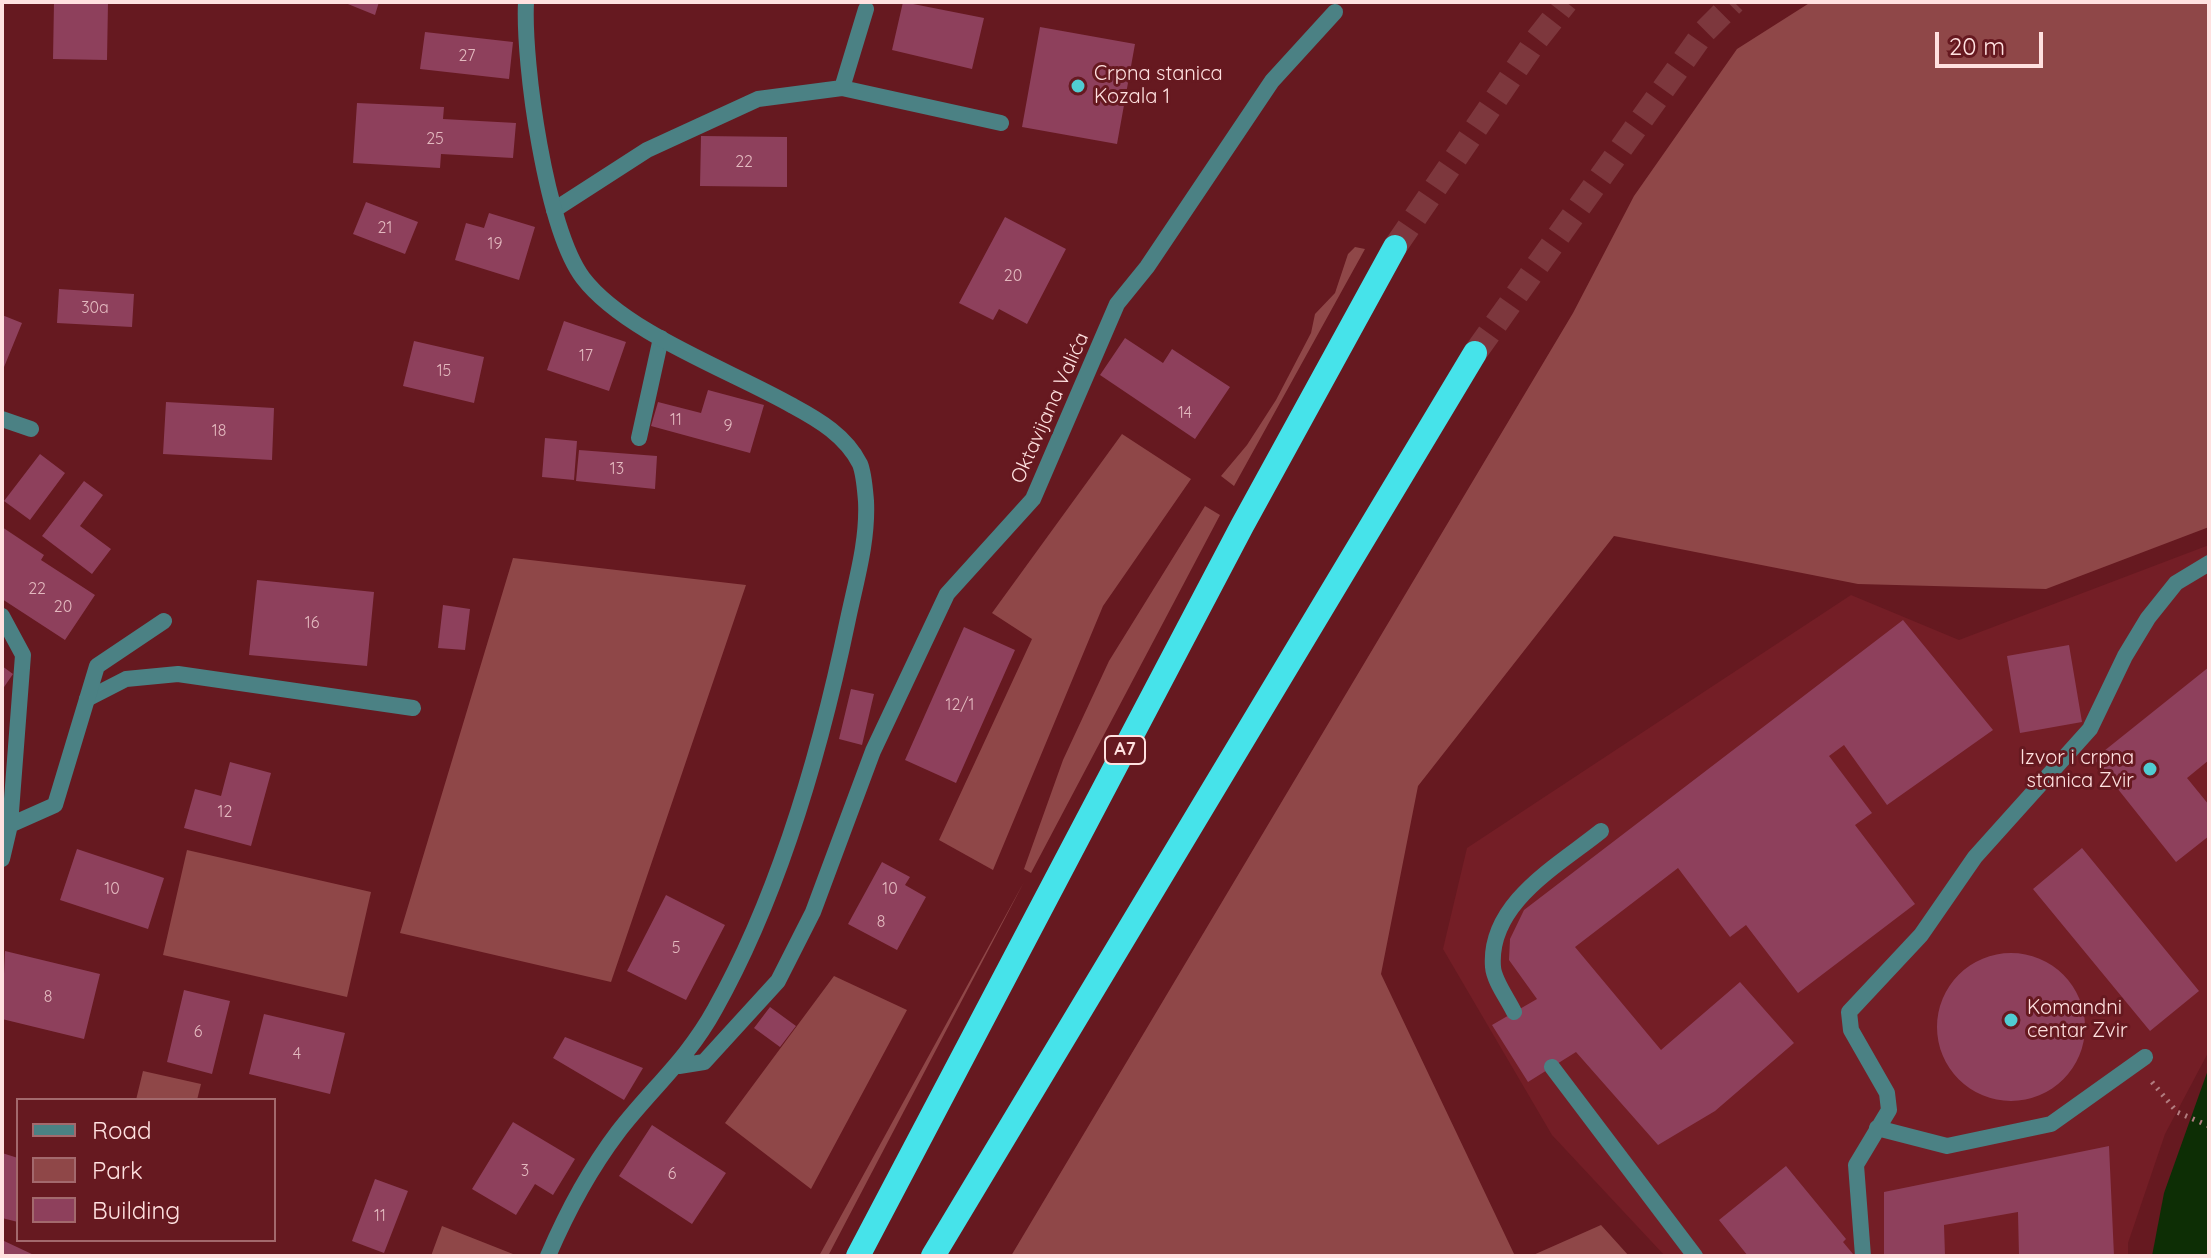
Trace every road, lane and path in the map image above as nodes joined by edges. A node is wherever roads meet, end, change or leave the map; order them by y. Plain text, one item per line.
1 (526, 2) edge
2 (866, 9) dead end
3 (1335, 12) dead end
4 (842, 88) junction
5 (1001, 123) dead end
6 (554, 210) junction
7 (1395, 247) tunnel mouth
8 (661, 338) junction
9 (1475, 353) tunnel mouth
10 (2, 419) edge
11 (31, 429) dead end
12 (639, 438) dead end
13 (2209, 563) edge
14 (2, 616) edge
15 (164, 621) dead end
16 (87, 699) junction
17 (413, 708) dead end
18 (10, 825) junction
19 (1601, 831) dead end
20 (2, 859) edge
21 (1514, 1012) dead end
22 (2145, 1057) joint
23 (679, 1066) junction
24 (1552, 1067) dead end
25 (2209, 1126) edge
26 (1877, 1128) junction
27 (548, 1256) edge
28 (858, 1256) edge
29 (933, 1256) edge
30 (1695, 1256) edge
31 (1863, 1256) edge

1 - 6 street, Oktavijana Valića
2 - 4 street
3 - 23 street, Oktavijana Valića
4 - 5 street
4 - 6 street
6 - 8 street, Oktavijana Valića
7 - 28 highway, A7
8 - 12 street
8 - 23 street, Oktavijana Valića
9 - 29 highway
10 - 11 street
13 - 26 street
14 - 18 street
15 - 16 street
16 - 17 street
16 - 18 street
18 - 20 street
19 - 21 street
22 - 25 path
22 - 26 street
23 - 27 street, Oktavijana Valića
24 - 30 street
26 - 31 street

